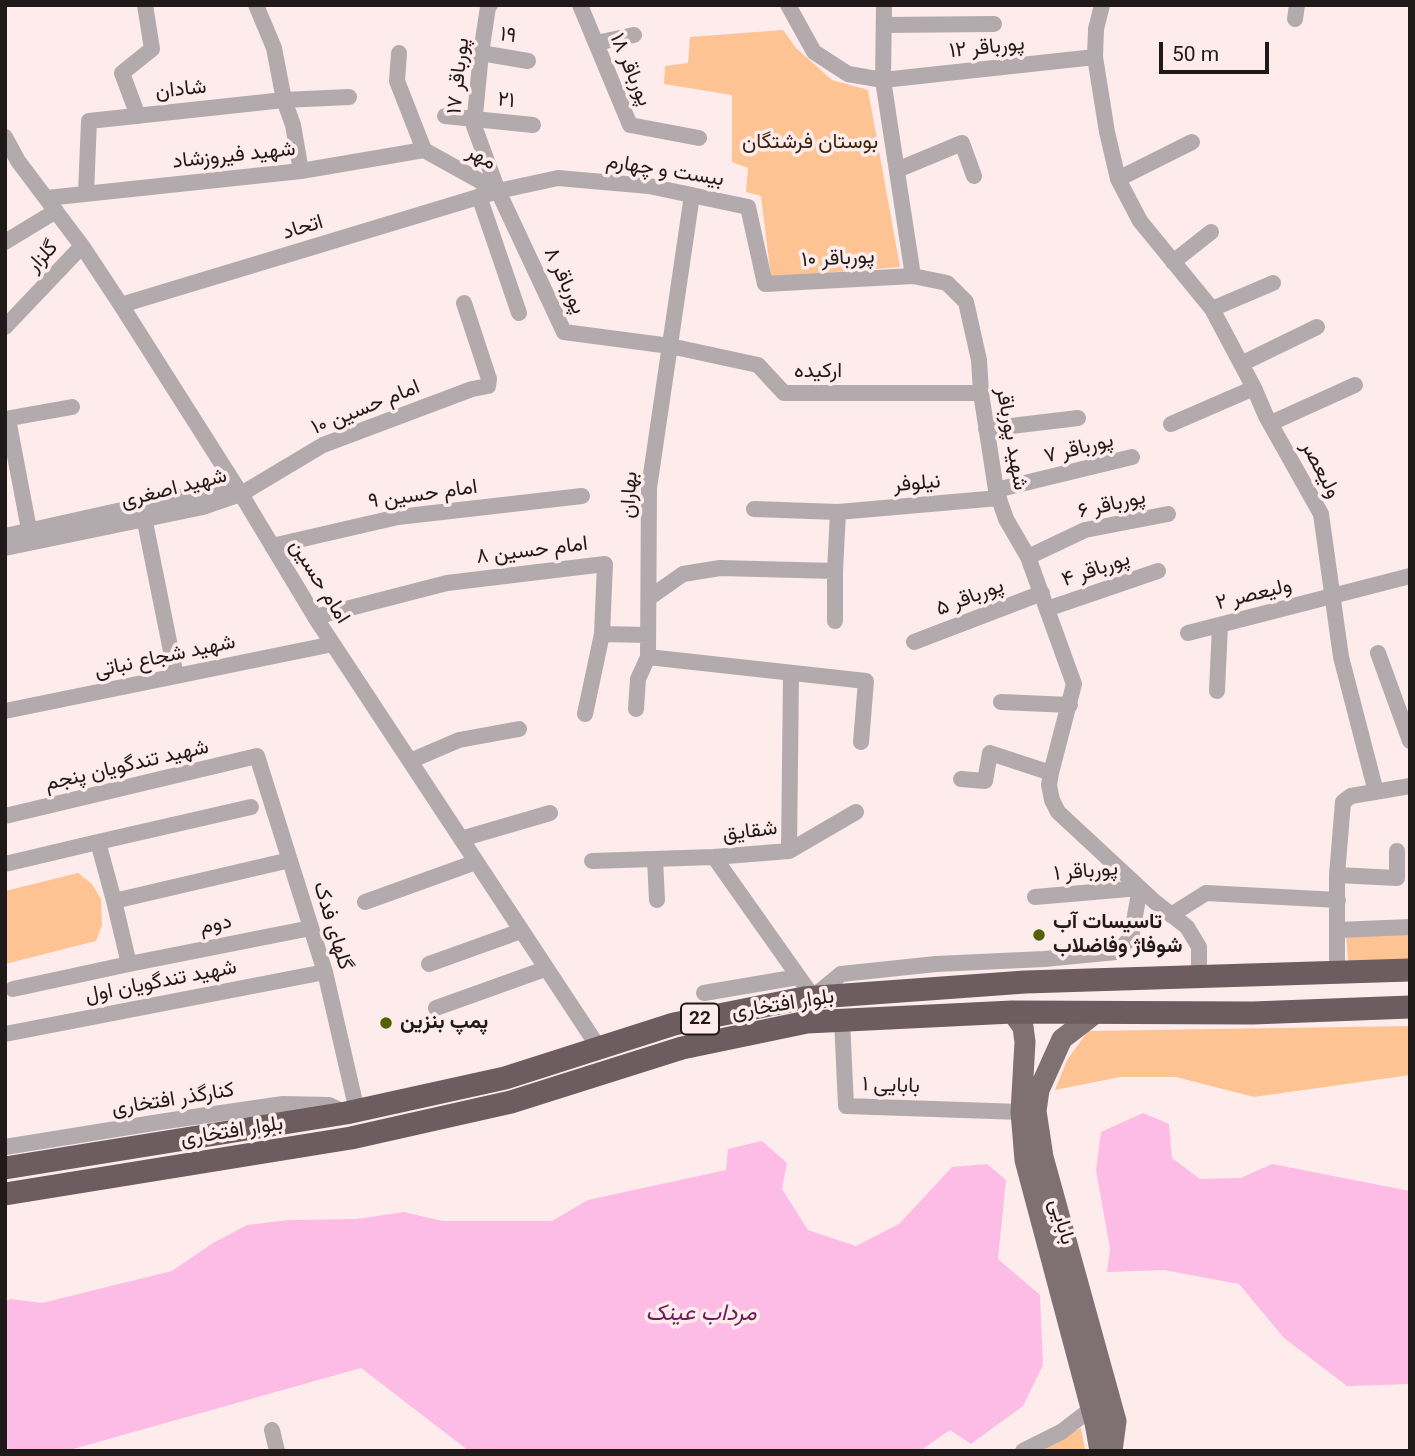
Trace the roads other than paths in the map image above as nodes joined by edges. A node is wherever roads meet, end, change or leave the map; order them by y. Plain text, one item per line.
1 (145, 5) edge
2 (256, 5) edge
3 (491, 5) edge
4 (580, 5) edge
5 (788, 5) edge
6 (884, 5) edge
7 (1102, 5) edge
8 (884, 24) junction
9 (994, 24) dead end
10 (634, 35) dead end
11 (596, 43) junction
12 (398, 52) dead end
13 (481, 53) junction
14 (1095, 57) junction
15 (528, 61) dead end
16 (883, 80) junction
17 (349, 97) dead end
18 (284, 100) junction
19 (138, 116) junction
20 (445, 116) dead end
21 (475, 118) junction
22 (533, 125) dead end
23 (5, 137) edge
24 (699, 138) dead end
25 (1192, 142) dead end
26 (424, 150) junction
27 (12, 164) edge
28 (897, 170) junction
29 (301, 171) junction
30 (974, 176) dead end
31 (1118, 179) junction
32 (498, 191) junction
33 (86, 193) junction
34 (692, 195) junction
35 (479, 196) junction
36 (51, 205) junction
37 (1210, 232) dead end
38 (5, 242) edge
39 (82, 246) junction
40 (1173, 262) junction
41 (913, 276) junction
42 (1273, 283) dead end
43 (765, 284) joint
44 (464, 303) dead end
45 (121, 305) junction
46 (1212, 309) junction
47 (519, 313) dead end
48 (5, 327) edge
49 (1317, 327) dead end
50 (670, 346) junction
51 (1241, 364) junction
52 (1355, 385) dead end
53 (1254, 388) junction
54 (981, 393) junction
55 (72, 407) dead end
56 (1078, 418) dead end
57 (6, 419) edge
58 (1271, 423) junction
59 (1171, 424) dead end
60 (986, 429) junction
61 (1132, 457) dead end
62 (241, 494) junction
63 (997, 494) junction
64 (582, 496) dead end
65 (754, 509) dead end
66 (838, 512) junction
67 (143, 513) junction
68 (1168, 514) dead end
69 (5, 536) edge
70 (30, 537) junction
71 (272, 546) junction
72 (5, 548) edge
73 (1028, 557) junction
74 (835, 570) junction
75 (1158, 571) dead end
76 (1410, 576) edge
77 (649, 597) junction
78 (1331, 597) junction
79 (1044, 601) junction
80 (315, 617) junction
81 (835, 621) dead end
82 (1220, 625) junction
83 (1188, 633) dead end
84 (602, 634) junction
85 (648, 635) junction
86 (914, 642) dead end
87 (333, 644) junction
88 (1378, 653) dead end
89 (648, 657) junction
90 (791, 674) junction
91 (176, 676) junction
92 (1217, 691) dead end
93 (1001, 702) dead end
94 (1070, 705) junction
95 (636, 709) dead end
96 (5, 711) edge
97 (585, 714) dead end
98 (519, 729) dead end
99 (1410, 741) edge
100 (861, 742) dead end
101 (257, 756) joint
102 (410, 761) junction
103 (1051, 773) junction
104 (961, 779) dead end
105 (1410, 786) edge
106 (1376, 792) junction
107 (251, 807) dead end
108 (856, 812) dead end
109 (550, 813) dead end
110 (5, 816) edge
111 (461, 839) junction
112 (98, 842) junction
113 (789, 851) junction
114 (1397, 851) dead end
115 (713, 857) junction
116 (655, 859) junction
117 (290, 860) junction
118 (592, 861) dead end
119 (476, 862) junction
120 (5, 864) edge
121 (1337, 876) junction
122 (1140, 888) junction
123 (1035, 897) dead end
124 (657, 900) dead end
125 (1338, 900) junction
126 (114, 901) junction
127 (365, 902) dead end
128 (1171, 915) junction
129 (1410, 927) edge
130 (311, 928) junction
131 (1338, 930) junction
132 (521, 931) junction
133 (130, 964) junction
134 (429, 964) dead end
135 (545, 969) junction
136 (1410, 970) edge
137 (325, 972) junction
138 (1338, 974) junction
139 (798, 977) junction
140 (1199, 977) junction
141 (13, 989) dead end
142 (704, 993) dead end
143 (813, 997) junction
144 (1410, 1007) edge
145 (436, 1009) dead end
146 (1012, 1012) junction
147 (1097, 1012) junction
148 (842, 1020) junction
149 (5, 1034) edge
150 (1025, 1042) junction
151 (599, 1048) junction
152 (1056, 1049) junction
153 (352, 1112) junction
154 (1021, 1112) junction
155 (5, 1147) edge
156 (5, 1168) edge
157 (5, 1194) edge
158 (1091, 1409) junction
159 (272, 1430) dead end
160 (277, 1451) edge
161 (1023, 1451) edge
162 (1100, 1451) edge
163 (1112, 1451) edge

1 - 19 street
2 - 18 street
3 - 13 street, پورباقر ۱۷
4 - 11 street, پورباقر ۱۸
5 - 16 street
6 - 8 street
7 - 14 street, ولیعصر
8 - 9 street
8 - 16 street
10 - 11 street
11 - 24 street, پورباقر ۱۸
12 - 26 street
13 - 15 street, ۱۹
13 - 21 street, پورباقر ۱۷
14 - 16 street, پورباقر ۱۲
14 - 31 street, ولیعصر
16 - 28 street
17 - 18 street, شادان
18 - 19 street, شادان
18 - 29 street
19 - 33 street, شادان
20 - 21 street, ۲۱
21 - 22 street, ۲۱
21 - 32 street, پورباقر ۱۷
23 - 27 street, امام حسین
25 - 31 street
26 - 29 street, شهید فیروزشاد
26 - 32 street, مهر
27 - 36 street, امام حسین
28 - 30 street
28 - 41 street
29 - 33 street, شهید فیروزشاد
31 - 40 street, ولیعصر
32 - 34 street, بیست و چهارم
32 - 35 street, اتحاد
32 - 50 street, پورباقر ۸
33 - 36 street, شهید فیروزشاد
34 - 43 street, بیست و چهارم
34 - 50 street, بهاران
35 - 45 street, اتحاد
35 - 47 street
36 - 38 street
36 - 39 street, امام حسین
37 - 40 street
39 - 45 street, امام حسین
39 - 48 street, گلزار
40 - 46 street, ولیعصر
41 - 43 street, پورباقر ۱۰
41 - 54 street, شهید پورباقر
42 - 46 street
44 - 62 street, امام حسین ۱۰
45 - 62 street, امام حسین
46 - 51 street, ولیعصر
49 - 51 street
50 - 54 street, ارکیده
50 - 77 street, بهاران
51 - 53 street, ولیعصر
52 - 58 street
53 - 58 street, ولیعصر
53 - 59 street
54 - 60 street, شهید پورباقر
55 - 57 street
56 - 60 street
57 - 70 street
58 - 78 street, ولیعصر
60 - 63 street, شهید پورباقر
61 - 63 street, پورباقر ۷
62 - 67 street, شهید اصغری
62 - 71 street, امام حسین
63 - 66 street, نیلوفر
63 - 73 street, شهید پورباقر
64 - 71 street, امام حسین ۹
65 - 66 street, نیلوفر
66 - 74 street
67 - 70 street, شهید اصغری
67 - 91 street
68 - 73 street, پورباقر ۶
69 - 70 street, شهید اصغری
70 - 72 street, شهید اصغری
71 - 80 street, امام حسین
73 - 79 street, شهید پورباقر
74 - 77 street
74 - 81 street
75 - 79 street, پورباقر ۴
76 - 78 street, ولیعصر ۲
77 - 85 street, بهاران
78 - 82 street, ولیعصر ۲
78 - 106 street, ولیعصر
79 - 86 street, پورباقر ۵
79 - 94 street, شهید پورباقر
80 - 84 street, امام حسین ۸
80 - 87 street, امام حسین
82 - 83 street, ولیعصر ۲
82 - 92 street
84 - 85 street
84 - 97 street, امام حسین ۸
85 - 89 street, بهاران
87 - 91 street, شهید شجاع نباتی
87 - 102 street, امام حسین
88 - 99 street
89 - 90 street
89 - 95 street, بهاران
90 - 100 street
90 - 113 street, شقایق
91 - 96 street, شهید شجاع نباتی
93 - 94 street
94 - 103 street, شهید پورباقر
98 - 102 street
101 - 110 street, شهید تندگویان پنجم
101 - 117 street, گلهای فدک
102 - 111 street, امام حسین
103 - 104 street
103 - 122 street, شهید پورباقر
105 - 106 street
106 - 121 street
107 - 112 street
108 - 113 street
109 - 111 street
111 - 119 street, امام حسین
112 - 120 street
112 - 126 street
113 - 115 street, شقایق
114 - 121 street
115 - 116 street
115 - 139 street, شقایق
116 - 118 street
116 - 124 street
117 - 126 street
117 - 130 street, گلهای فدک
119 - 127 street
119 - 132 street, امام حسین
121 - 125 street
122 - 123 street, پورباقر ۱
122 - 128 street, شهید پورباقر
122 - 143 street
125 - 128 street
125 - 131 street
126 - 133 street
128 - 140 street, شهید پورباقر
129 - 131 street
130 - 133 street, دوم
130 - 137 street, گلهای فدک
131 - 138 street
132 - 134 street
132 - 135 street, امام حسین
133 - 141 street, دوم
135 - 145 street
135 - 151 street, امام حسین
136 - 138 highway, بلوار افتخاری / 22
137 - 149 street, شهید تندگویان اول
137 - 153 street, گلهای فدک
138 - 140 highway, بلوار افتخاری / 22
139 - 142 street
139 - 143 street, شقایق
140 - 143 highway, بلوار افتخاری / 22
143 - 151 highway, بلوار افتخاری / 22
144 - 147 highway, بلوار افتخاری / 22
146 - 147 highway, بلوار افتخاری / 22
146 - 148 highway, بلوار افتخاری / 22
146 - 150 main road, بابایی
147 - 152 main road, بابایی
148 - 154 street, بابایی ۱
148 - 157 highway, بلوار افتخاری / 22
150 - 152 main road
150 - 154 main road, بابایی
151 - 153 highway, بلوار افتخاری / 22
152 - 163 main road, بابایی
153 - 155 street, کنارگذر افتخاری
153 - 156 highway, بلوار افتخاری / 22
154 - 158 main road, بابایی
158 - 161 street
158 - 162 main road, بابایی
159 - 160 street

